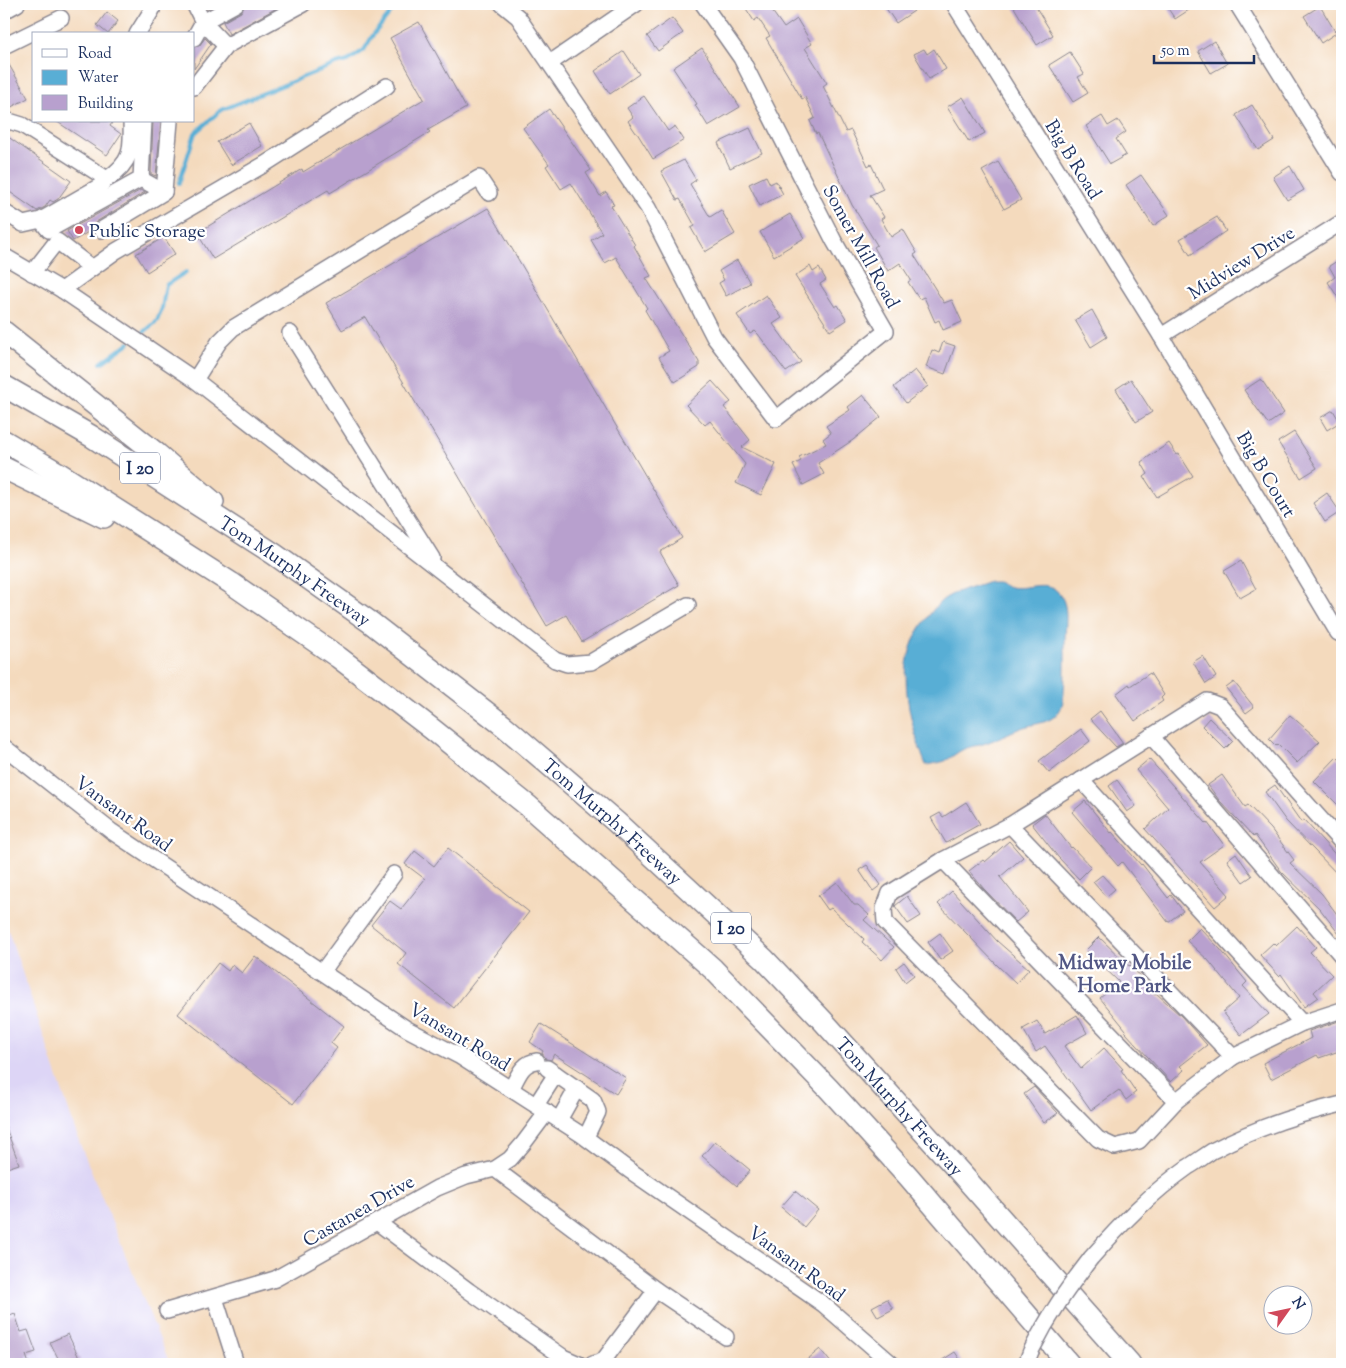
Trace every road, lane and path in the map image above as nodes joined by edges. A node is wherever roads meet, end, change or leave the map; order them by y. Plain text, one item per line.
1 (17, 4) edge
2 (194, 4) edge
3 (236, 4) edge
4 (303, 4) edge
5 (502, 4) edge
6 (636, 4) edge
7 (703, 4) edge
8 (954, 4) edge
9 (1237, 4) edge
10 (152, 10) dead end
11 (4, 11) edge
12 (61, 18) dead end
13 (203, 22) junction
14 (32, 32) edge
15 (32, 32) edge
16 (139, 32) edge
17 (195, 36) edge
18 (4, 46) edge
19 (226, 46) junction
20 (550, 64) junction
21 (195, 86) edge
22 (387, 86) dead end
23 (131, 122) edge
24 (144, 122) edge
25 (170, 122) edge
26 (4, 124) edge
27 (32, 125) edge
28 (1342, 173) edge
29 (107, 179) junction
30 (141, 179) junction
31 (164, 192) junction
32 (489, 193) dead end
33 (5, 215) edge
34 (1342, 222) edge
35 (101, 230) dead end
36 (48, 231) junction
37 (4, 256) edge
38 (92, 268) junction
39 (32, 273) junction
40 (62, 290) junction
41 (4, 332) edge
42 (290, 334) dead end
43 (1161, 336) junction
44 (195, 380) junction
45 (4, 386) edge
46 (4, 441) edge
47 (4, 468) edge
48 (274, 554) junction
49 (439, 568) junction
50 (231, 583) junction
51 (688, 605) dead end
52 (1338, 632) dead end
53 (1151, 736) junction
54 (4, 747) edge
55 (1081, 780) junction
56 (1010, 825) junction
57 (1342, 843) edge
58 (943, 860) junction
59 (394, 874) dead end
60 (1342, 956) edge
61 (322, 972) junction
62 (1342, 1010) edge
63 (1302, 1023) junction
64 (1233, 1057) junction
65 (542, 1066) junction
66 (577, 1088) junction
67 (511, 1089) junction
68 (1176, 1101) junction
69 (1342, 1104) edge
70 (547, 1112) junction
71 (586, 1137) junction
72 (495, 1169) junction
73 (377, 1222) junction
74 (656, 1290) junction
75 (215, 1298) junction
76 (167, 1311) dead end
77 (726, 1337) dead end
78 (236, 1364) edge
79 (579, 1364) edge
80 (593, 1364) edge
81 (892, 1364) edge
82 (1026, 1364) edge
83 (1069, 1364) edge
84 (1130, 1364) edge

1 - 11 street
2 - 13 street
3 - 13 street
4 - 19 street
5 - 20 street, Somer Mill Road
6 - 20 street
7 - 20 street, Somer Mill Road
8 - 43 street, Big B Road
9 - 28 street
10 - 16 street
12 - 15 street
13 - 17 street
13 - 19 street
14 - 18 street
19 - 21 street
22 - 38 street
23 - 29 street
24 - 30 street
25 - 31 street
26 - 27 street
27 - 29 street
29 - 36 street
30 - 31 street
30 - 36 street
31 - 35 street
32 - 44 street
33 - 36 street
34 - 43 street, Midview Drive
36 - 38 street
36 - 39 street
37 - 39 street
38 - 40 street
39 - 40 street
40 - 44 street
41 - 48 highway
42 - 49 street
43 - 52 street, Big B Court
44 - 49 street
45 - 48 highway, Tom Murphy Freeway / I 20
46 - 50 highway, I 20
47 - 50 highway
48 - 84 highway, Tom Murphy Freeway / I 20
49 - 51 street
50 - 83 highway, I 20
53 - 55 street
53 - 57 street
53 - 60 street
54 - 61 street, Vansant Road
55 - 56 street
55 - 63 street
56 - 58 street
56 - 64 street
58 - 68 street
58 - 68 street
59 - 61 street
61 - 67 street, Vansant Road
62 - 63 street
63 - 64 street
64 - 68 street
65 - 66 street
65 - 67 street
65 - 70 street
66 - 70 street
66 - 71 street
67 - 70 street, Vansant Road
69 - 82 street, bridge
70 - 71 street, Vansant Road
70 - 72 street, Castanea Drive
71 - 81 street, Vansant Road
72 - 73 street, Castanea Drive
72 - 74 street
73 - 75 street, Castanea Drive
73 - 79 street
74 - 77 street
74 - 80 street
75 - 76 street, Castanea Drive
75 - 78 street

